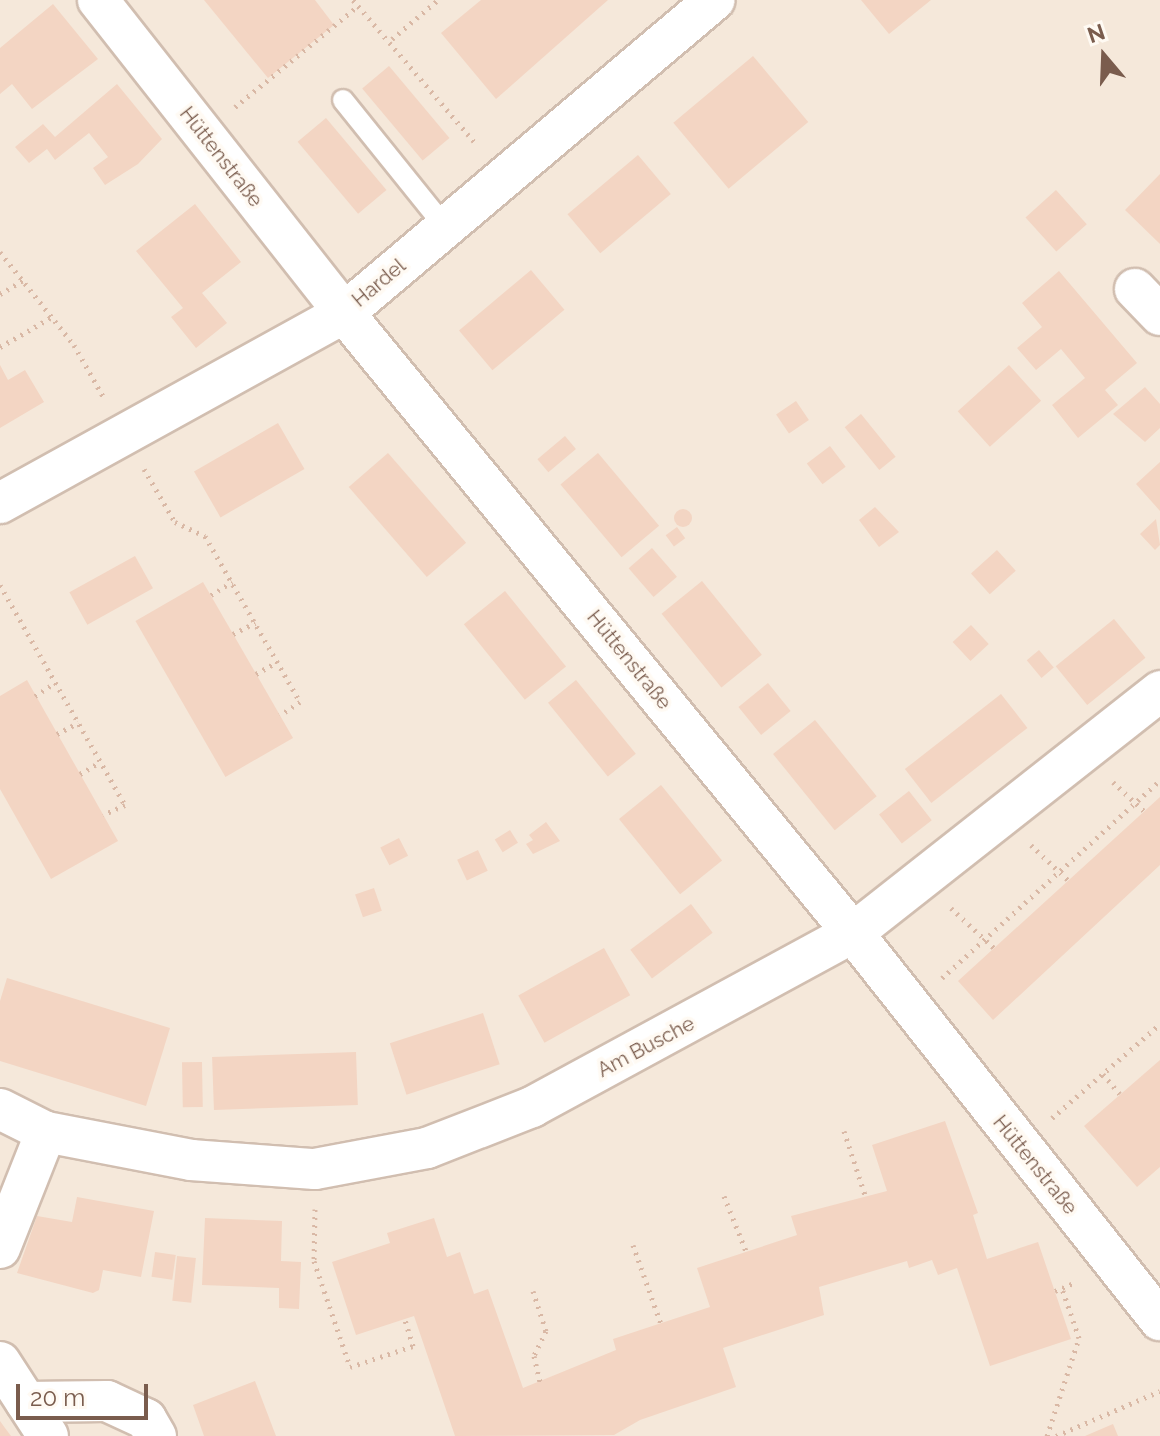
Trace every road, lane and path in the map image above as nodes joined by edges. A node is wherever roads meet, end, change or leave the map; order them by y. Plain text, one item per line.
1 (98, 0) edge
2 (353, 0) edge
3 (438, 0) edge
4 (715, 0) edge
5 (358, 6) junction
6 (392, 39) junction
7 (343, 100) dead end
8 (203, 134) junction
9 (503, 177) junction
10 (445, 227) junction
11 (0, 252) edge
12 (23, 280) junction
13 (0, 294) edge
14 (344, 313) junction
15 (52, 317) junction
16 (0, 347) edge
17 (124, 434) junction
18 (0, 503) edge
19 (232, 582) junction
20 (0, 585) edge
21 (211, 595) dead end
22 (255, 623) junction
23 (233, 634) dead end
24 (277, 662) junction
25 (256, 674) dead end
26 (55, 683) junction
27 (1160, 691) edge
28 (35, 696) dead end
29 (280, 715) dead end
30 (78, 723) junction
31 (57, 734) dead end
32 (100, 762) junction
33 (80, 774) dead end
34 (1160, 780) edge
35 (103, 815) dead end
36 (1005, 816) junction
37 (1057, 873) junction
38 (925, 879) junction
39 (1068, 880) dead end
40 (853, 933) junction
41 (982, 942) junction
42 (994, 948) dead end
43 (909, 1008) junction
44 (1160, 1024) edge
45 (1103, 1074) junction
46 (1120, 1094) dead end
47 (0, 1109) edge
48 (844, 1131) dead end
49 (46, 1132) junction
50 (1019, 1146) junction
51 (315, 1169) junction
52 (724, 1196) dead end
53 (866, 1198) dead end
54 (633, 1245) dead end
55 (0, 1248) edge
56 (746, 1251) dead end
57 (1062, 1288) dead end
58 (533, 1291) dead end
59 (405, 1319) dead end
60 (1160, 1320) edge
61 (661, 1324) dead end
62 (0, 1362) edge
63 (540, 1382) dead end
64 (1160, 1391) edge
65 (26, 1402) junction
66 (48, 1436) edge
67 (156, 1436) edge
68 (1047, 1436) edge
69 (1056, 1436) edge

1 - 8 street, Hüttenstraße
2 - 5 path
3 - 6 path
4 - 9 street, Hardel
5 - 6 path
5 - 8 path
6 - 9 path
7 - 10 lane
8 - 14 street, Hüttenstraße
9 - 10 street, Hardel
10 - 14 street, Hardel
11 - 12 path
12 - 13 path
12 - 15 path
14 - 17 street, Hardel
14 - 40 street, Hüttenstraße
15 - 16 path
15 - 17 path
17 - 18 street, Hardel
17 - 19 path
19 - 21 path
19 - 22 path
20 - 26 path
22 - 23 path
22 - 24 path
24 - 25 path
24 - 29 path
26 - 28 path
26 - 30 path
27 - 36 street, Am Busche
30 - 31 path
30 - 32 path
32 - 33 path
32 - 35 path
34 - 37 path
36 - 37 path
36 - 38 street, Am Busche
37 - 39 path
37 - 41 path
38 - 40 street, Am Busche
38 - 41 path
40 - 43 street, Hüttenstraße
40 - 51 street, Am Busche
41 - 42 path
41 - 43 path
43 - 50 street, Hüttenstraße
44 - 45 path
45 - 46 path
45 - 50 path
47 - 49 street, Am Busche
48 - 53 path
49 - 51 street, Am Busche
49 - 55 street
50 - 60 street, Hüttenstraße
51 - 59 path
52 - 56 path
54 - 61 path
57 - 68 path
58 - 63 path
62 - 65 street
64 - 69 path
65 - 66 street
65 - 67 street

